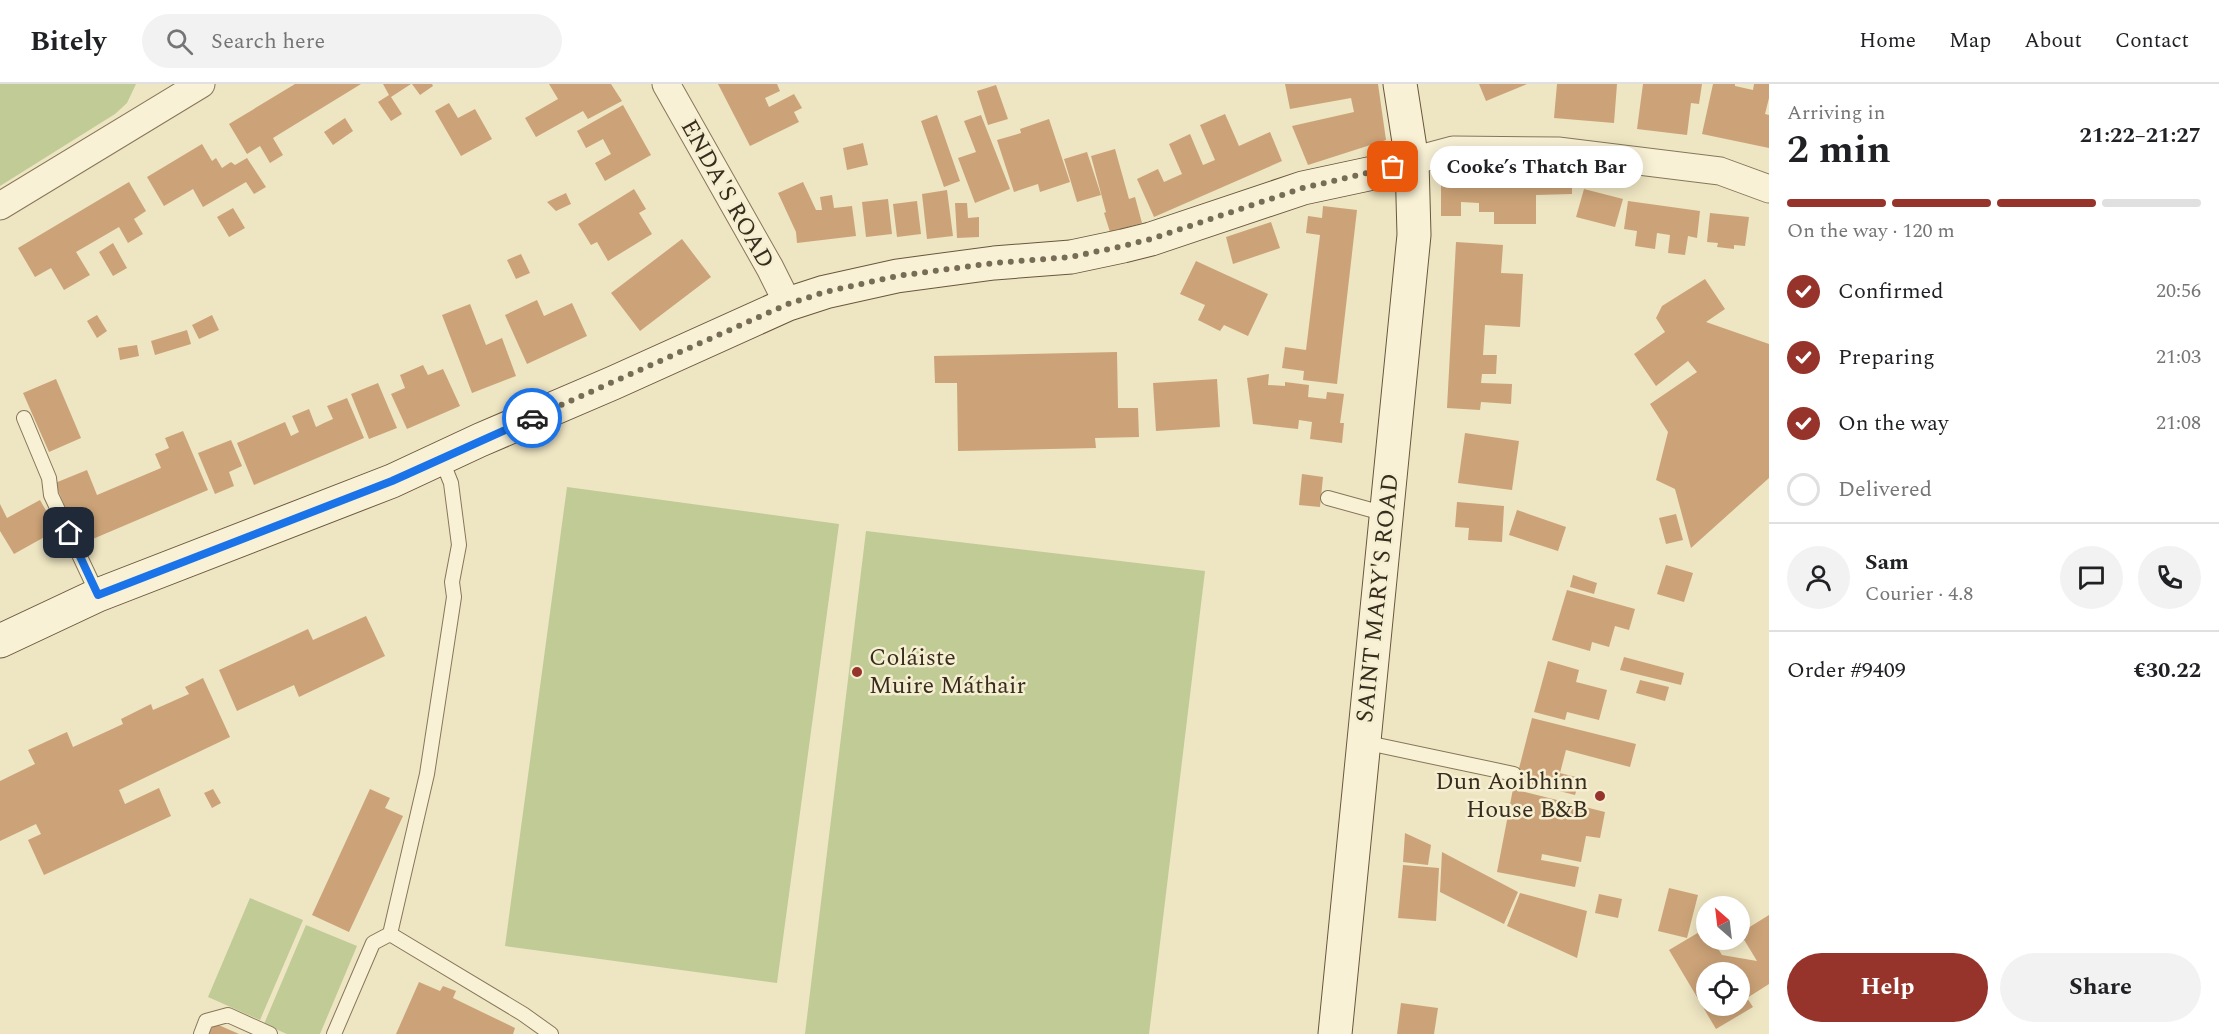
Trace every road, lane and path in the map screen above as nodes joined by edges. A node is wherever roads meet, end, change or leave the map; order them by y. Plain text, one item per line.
1 (666, 84) edge
2 (1400, 84) edge
3 (189, 87) edge
4 (1412, 161) junction
5 (1769, 189) edge
6 (0, 206) edge
7 (788, 304) junction
8 (24, 418) dead end
9 (441, 458) junction
10 (1328, 498) dead end
11 (1386, 514) junction
12 (98, 595) junction
13 (0, 641) edge
14 (1363, 742) junction
15 (1514, 774) dead end
16 (390, 934) junction
17 (201, 1034) edge
18 (270, 1034) edge
19 (334, 1034) edge
20 (551, 1034) edge
21 (1335, 1034) edge

1 - 7 street, ENDA'S ROAD
2 - 4 street, SAINT MARY'S ROAD
3 - 6 street
4 - 5 street
4 - 7 street
4 - 11 street, SAINT MARY'S ROAD
7 - 9 street
8 - 12 lane
9 - 12 street
9 - 16 lane
10 - 11 lane
11 - 14 street, SAINT MARY'S ROAD
12 - 13 street
14 - 15 lane
14 - 21 street, SAINT MARY'S ROAD
16 - 19 lane
16 - 20 lane
17 - 18 lane

